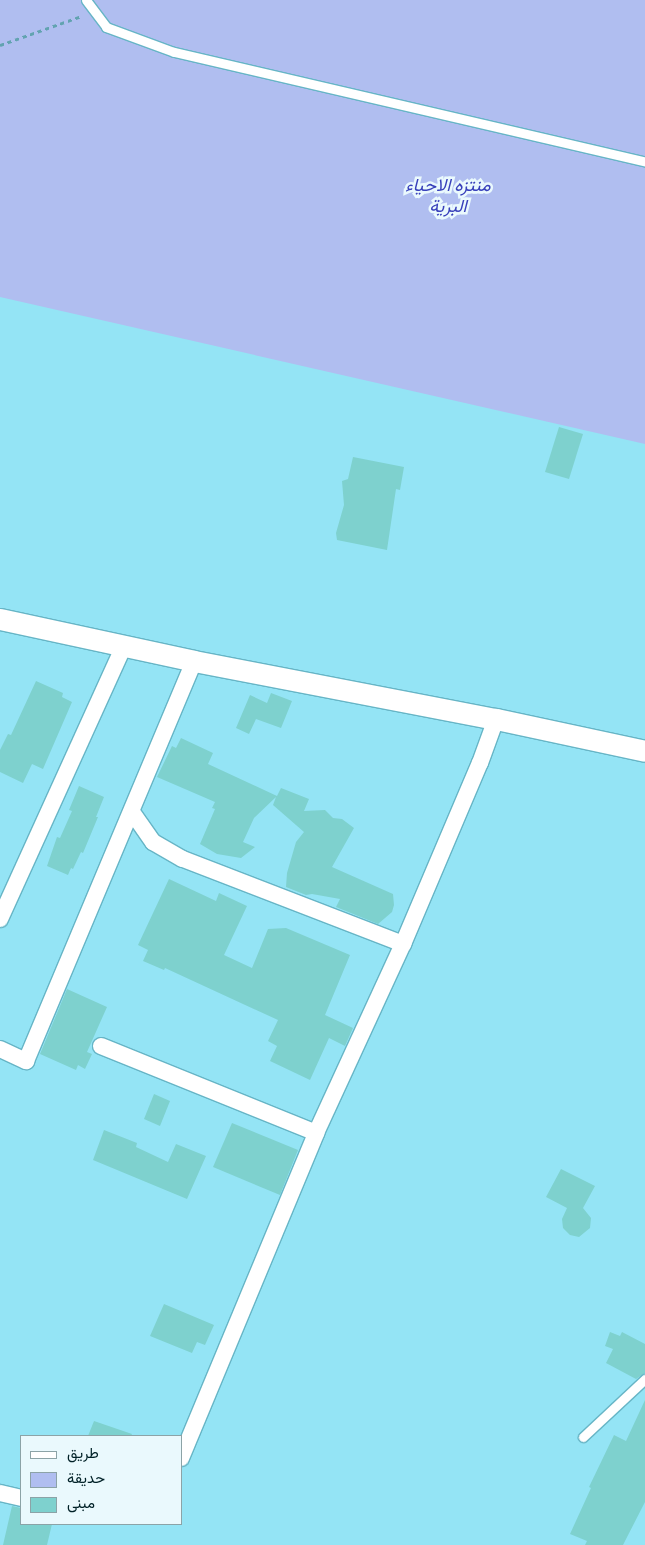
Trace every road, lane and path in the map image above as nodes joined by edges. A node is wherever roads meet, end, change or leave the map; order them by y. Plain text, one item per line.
1 (86, 0) edge
2 (94, 11) junction
3 (0, 45) edge
4 (645, 162) edge
5 (0, 619) edge
6 (124, 646) junction
7 (194, 661) junction
8 (496, 719) junction
9 (645, 751) edge
10 (132, 812) junction
11 (0, 919) edge
12 (403, 944) junction
13 (101, 1046) dead end
14 (0, 1049) edge
15 (316, 1133) junction
16 (645, 1379) edge
17 (583, 1436) dead end
18 (182, 1456) edge
19 (0, 1493) edge
20 (20, 1498) edge

1 - 2 lane
2 - 3 path
2 - 4 lane
5 - 6 street
6 - 7 street
6 - 11 street
7 - 8 street
7 - 10 street
8 - 9 street
8 - 12 street
10 - 12 street
10 - 14 street
12 - 15 street
13 - 15 street
15 - 18 street
16 - 17 lane
19 - 20 street

